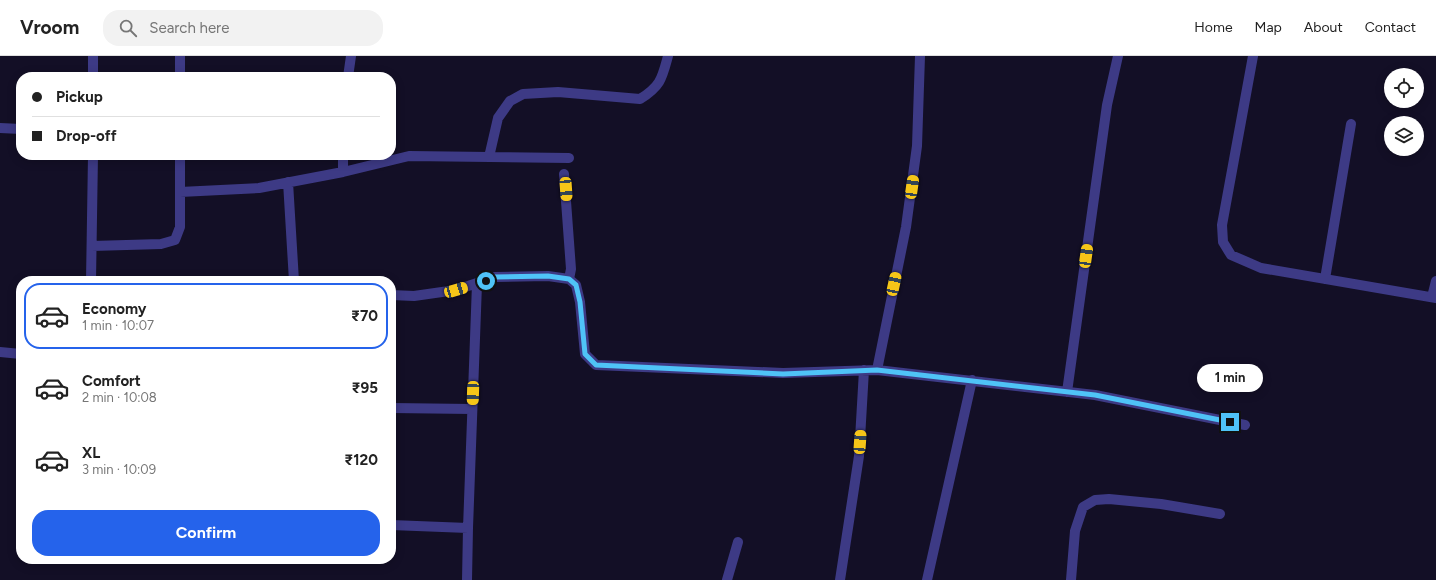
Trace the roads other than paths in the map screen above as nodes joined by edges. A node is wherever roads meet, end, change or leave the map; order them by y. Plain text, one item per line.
1 (93, 56) edge
2 (180, 56) edge
3 (351, 56) edge
4 (668, 56) edge
5 (920, 56) edge
6 (1118, 56) edge
7 (1254, 56) edge
8 (93, 72) edge
9 (180, 72) edge
10 (349, 72) edge
11 (1351, 124) dead end
12 (0, 128) edge
13 (16, 129) edge
14 (489, 157) junction
15 (569, 158) dead end
16 (396, 159) edge
17 (93, 160) edge
18 (180, 160) edge
19 (343, 160) edge
20 (392, 160) edge
21 (343, 172) junction
22 (564, 174) dead end
23 (288, 182) junction
24 (180, 192) junction
25 (92, 246) junction
26 (91, 276) edge
27 (294, 276) edge
28 (1325, 278) junction
29 (569, 279) junction
30 (1436, 281) edge
31 (477, 284) junction
32 (396, 295) edge
33 (1434, 297) edge
34 (0, 352) edge
35 (16, 354) edge
36 (864, 370) junction
37 (877, 370) junction
38 (972, 380) junction
39 (1067, 392) junction
40 (396, 408) edge
41 (472, 409) junction
42 (1245, 425) dead end
43 (1220, 514) dead end
44 (396, 525) edge
45 (468, 528) junction
46 (738, 542) dead end
47 (467, 580) edge
48 (726, 580) edge
49 (840, 580) edge
50 (927, 580) edge
51 (1071, 580) edge

1 - 8 street
2 - 9 street
3 - 10 street
4 - 14 street
5 - 37 street
6 - 39 street
7 - 28 street
11 - 28 street
12 - 13 street
14 - 15 street
14 - 16 street
17 - 25 street
18 - 24 street
19 - 21 street
20 - 21 street
21 - 23 street
22 - 29 street
23 - 24 street
23 - 27 street
24 - 25 street
25 - 26 street
28 - 33 street
29 - 31 street
29 - 36 street
30 - 33 street
31 - 32 street
31 - 41 street
34 - 35 street
36 - 37 street
36 - 49 street
37 - 38 street
38 - 39 street
38 - 50 street
39 - 42 street
40 - 41 street
41 - 45 street
43 - 51 street
44 - 45 street
45 - 47 street
46 - 48 street

